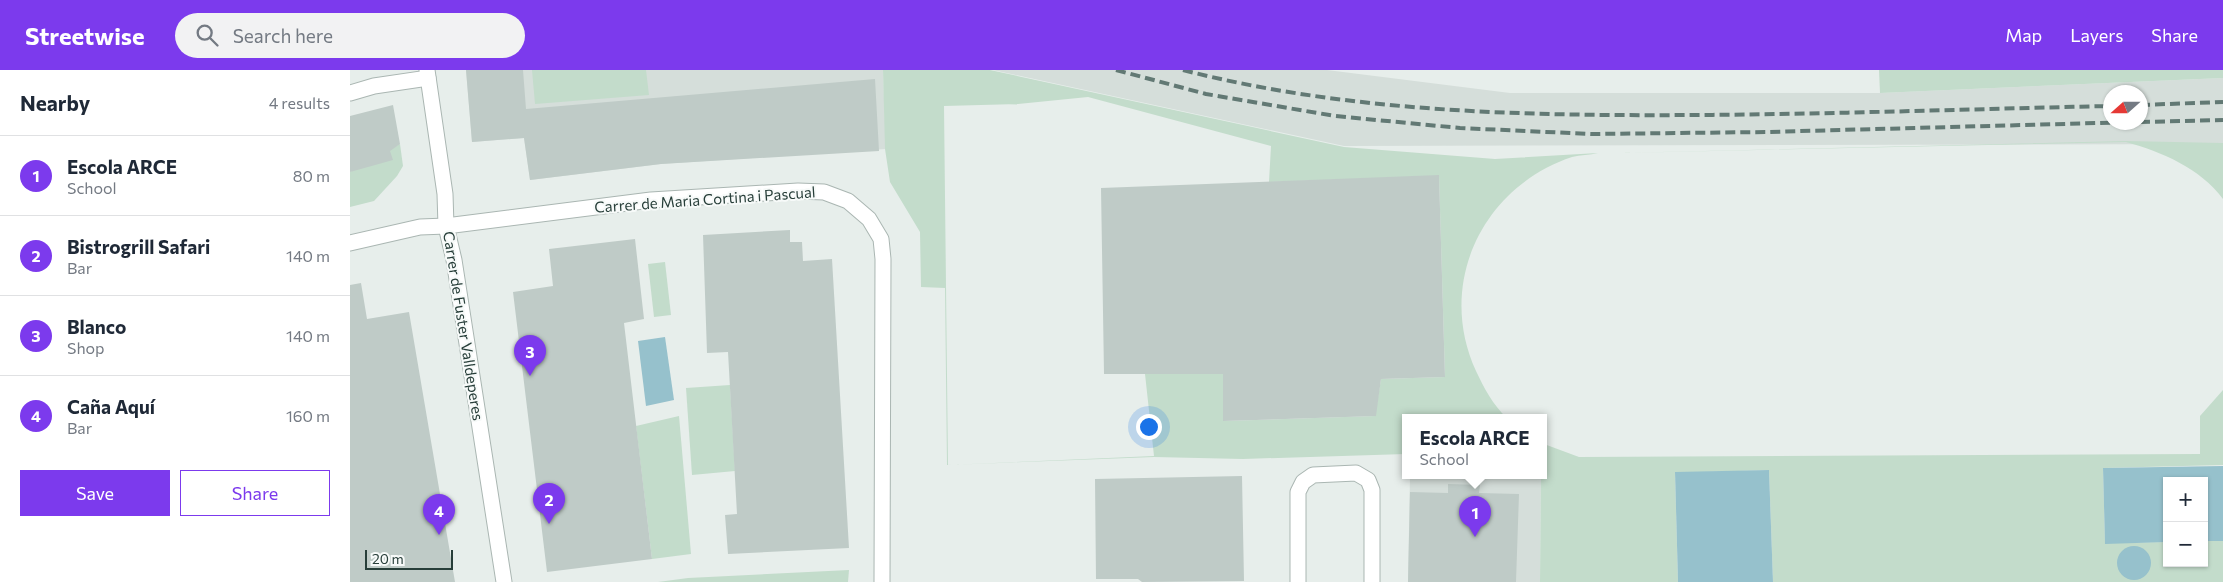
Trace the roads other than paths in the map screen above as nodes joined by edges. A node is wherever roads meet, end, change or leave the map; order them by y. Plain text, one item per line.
1 (428, 74) edge
2 (350, 93) edge
3 (446, 226) junction
4 (350, 243) edge
5 (504, 582) edge
6 (882, 582) edge
7 (1298, 582) edge
8 (1372, 582) edge

1 - 2 street
1 - 3 street, Carrer de Fuster Valldeperes
3 - 4 street, Carrer de Maria Cortina i Pascual
3 - 5 street, Carrer de Fuster Valldeperes
3 - 6 street, Carrer de Maria Cortina i Pascual
7 - 8 street

